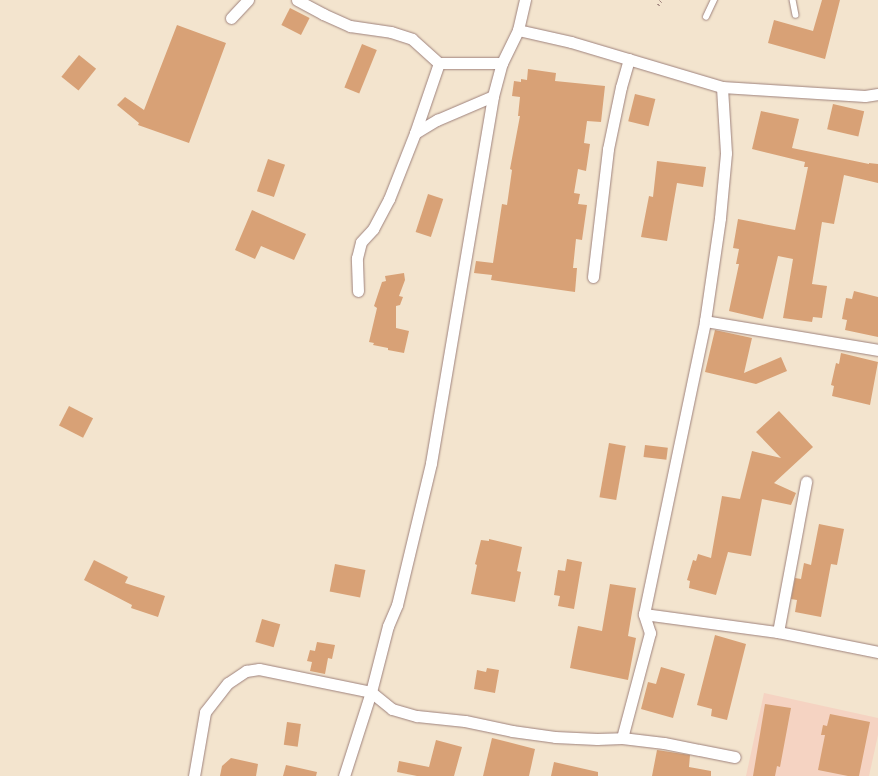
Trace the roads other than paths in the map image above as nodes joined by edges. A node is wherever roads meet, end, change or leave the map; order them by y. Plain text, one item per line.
1 (248, 0) edge
2 (297, 0) edge
3 (525, 0) edge
4 (714, 0) edge
5 (793, 0) edge
6 (796, 15) dead end
7 (706, 17) dead end
8 (231, 18) dead end
9 (518, 30) junction
10 (629, 59) junction
11 (502, 63) junction
12 (439, 64) junction
13 (722, 87) junction
14 (878, 94) edge
15 (493, 96) junction
16 (415, 133) junction
17 (593, 276) dead end
18 (358, 291) dead end
19 (705, 321) junction
20 (878, 350) edge
21 (806, 482) dead end
22 (644, 614) junction
23 (778, 632) junction
24 (878, 652) edge
25 (371, 692) junction
26 (622, 738) junction
27 (735, 757) dead end
28 (194, 776) edge
29 (344, 776) edge

1 - 8 street
2 - 12 street
3 - 9 street
4 - 7 lane
5 - 6 lane
9 - 10 street
9 - 11 street
10 - 13 street
10 - 17 street
11 - 12 street
11 - 15 street
12 - 16 street
13 - 14 street
13 - 19 street
15 - 16 street
15 - 25 street
16 - 18 street
19 - 20 street
19 - 22 street
21 - 23 street
22 - 23 street
22 - 26 street
23 - 24 street
25 - 26 street
25 - 28 street
25 - 29 street
26 - 27 street

